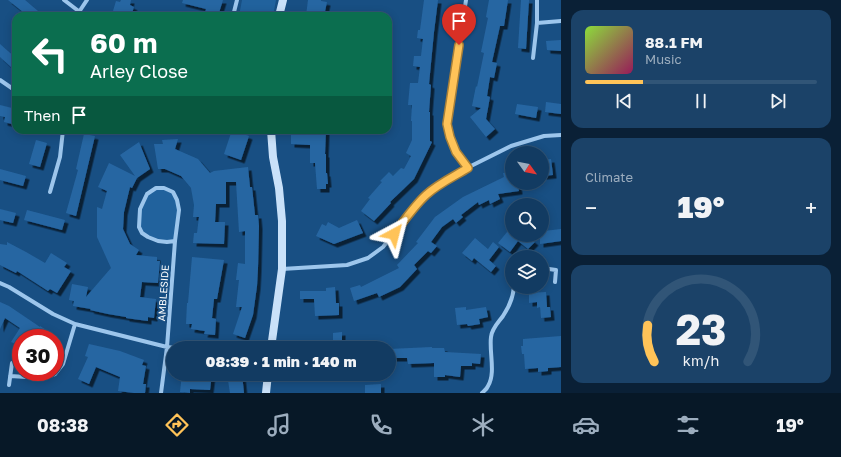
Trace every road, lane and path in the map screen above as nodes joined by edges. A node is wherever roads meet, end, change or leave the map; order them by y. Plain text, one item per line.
1 (64, 0) edge
2 (87, 0) edge
3 (238, 0) edge
4 (282, 0) edge
5 (466, 0) edge
6 (537, 0) edge
7 (79, 12) joint
8 (234, 12) edge
9 (280, 12) edge
10 (561, 21) edge
11 (537, 23) junction
12 (534, 58) dead end
13 (0, 80) edge
14 (12, 88) edge
15 (63, 134) edge
16 (271, 134) edge
17 (561, 135) edge
18 (468, 168) junction
19 (50, 192) dead end
20 (175, 241) junction
21 (282, 269) junction
22 (549, 269) edge
23 (555, 282) dead end
24 (0, 283) edge
25 (513, 294) edge
26 (75, 324) junction
27 (167, 341) edge
28 (272, 341) edge
29 (166, 347) edge
30 (166, 355) edge
31 (12, 363) dead end
32 (10, 376) junction
33 (267, 381) edge
34 (9, 385) dead end
35 (161, 393) edge
36 (266, 393) edge
37 (482, 393) edge

1 - 7 street
2 - 7 street
3 - 8 street
4 - 9 street
5 - 18 street
6 - 11 street
10 - 11 street
11 - 12 street
13 - 14 street
15 - 19 street
16 - 21 street
17 - 18 street
18 - 21 street
20 - 20 street, AMBLESIDE
20 - 27 street, AMBLESIDE
21 - 28 street
22 - 23 street
24 - 26 street
25 - 37 street
26 - 29 street
26 - 32 street
30 - 35 street, AMBLESIDE
31 - 32 street
32 - 34 street
33 - 36 street

